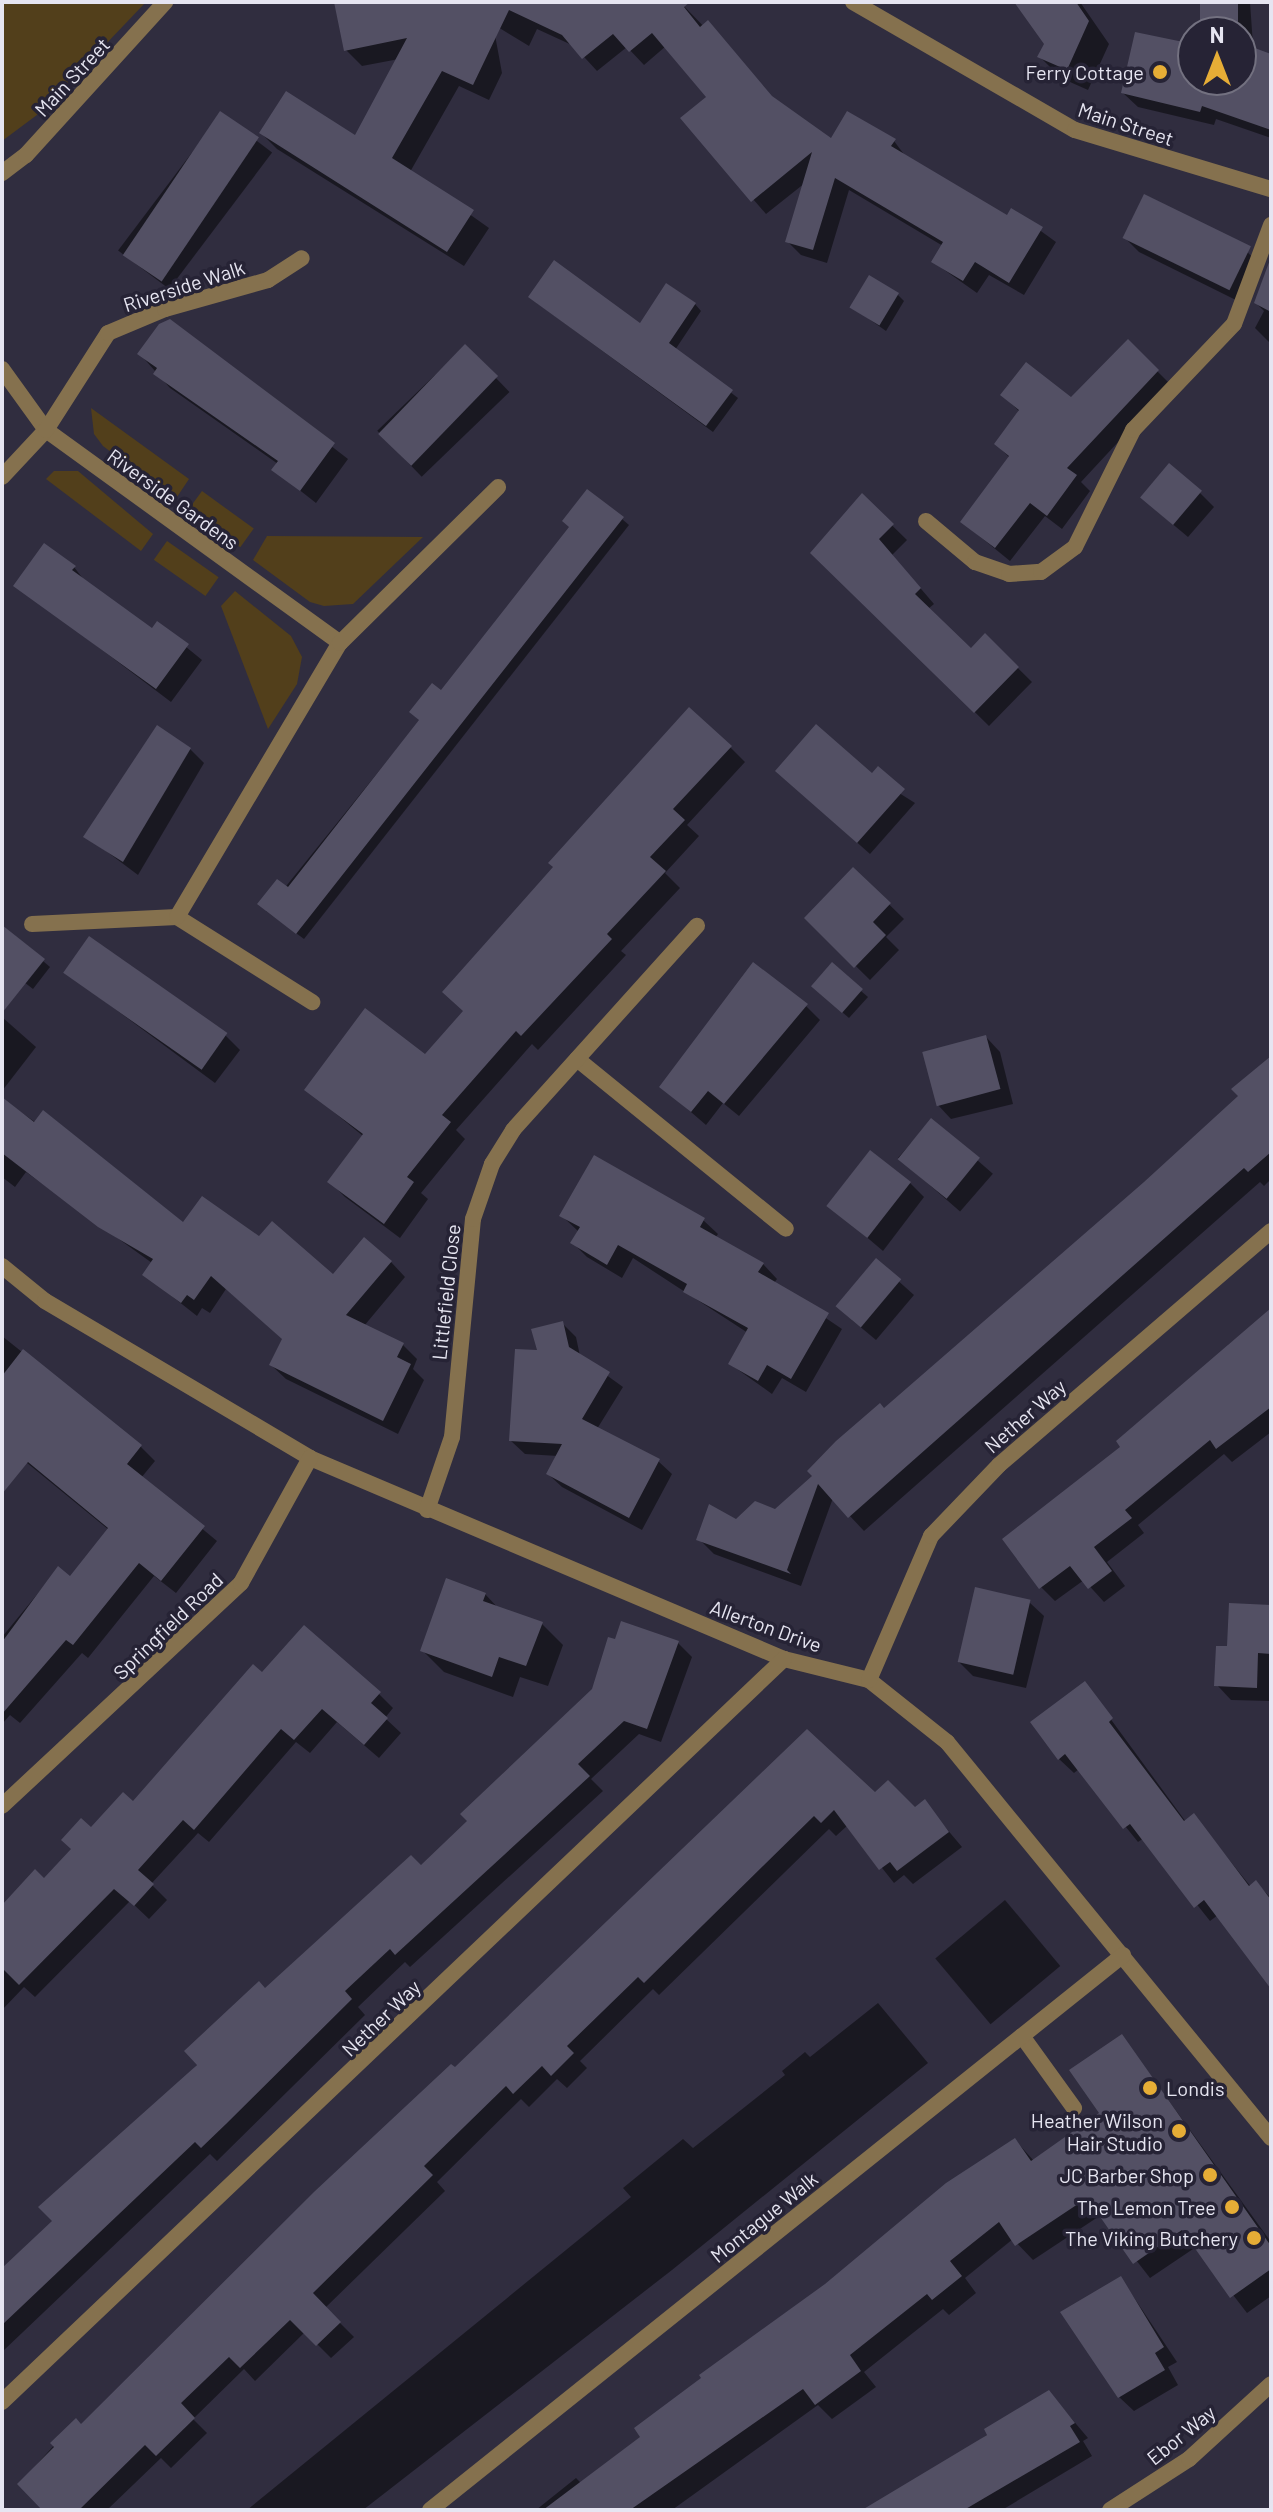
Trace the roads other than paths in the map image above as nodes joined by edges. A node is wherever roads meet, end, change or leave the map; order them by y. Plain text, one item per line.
1 (165, 2) edge
2 (853, 2) edge
3 (2, 173) edge
4 (1271, 189) edge
5 (1271, 225) edge
6 (302, 258) dead end
7 (2, 369) edge
8 (46, 430) junction
9 (2, 477) edge
10 (498, 487) dead end
11 (926, 521) dead end
12 (340, 643) junction
13 (177, 917) junction
14 (32, 924) dead end
15 (697, 926) dead end
16 (312, 1002) dead end
17 (577, 1059) junction
18 (786, 1229) dead end
19 (1271, 1231) edge
20 (2, 1266) edge
21 (310, 1458) junction
22 (427, 1510) junction
23 (784, 1659) junction
24 (869, 1680) junction
25 (2, 1806) edge
26 (1123, 1955) junction
27 (1022, 2036) junction
28 (1074, 2108) dead end
29 (1271, 2138) edge
30 (1271, 2384) edge
31 (2, 2402) edge
32 (430, 2510) edge
33 (1110, 2510) edge

1 - 3 street, Main Street
2 - 4 street, Main Street
5 - 11 street
6 - 8 street, Riverside Walk
7 - 8 street, Riverside Gardens
8 - 9 street, Riverside Walk
8 - 12 street, Riverside Gardens
10 - 12 street
12 - 13 street
13 - 14 street
13 - 16 street
15 - 17 street, Littlefield Close
17 - 18 street
17 - 22 street, Littlefield Close
19 - 24 street, Nether Way
20 - 21 street
21 - 22 street, Allerton Drive
21 - 25 street, Springfield Road
22 - 23 street, Allerton Drive
23 - 24 street, Allerton Drive
23 - 31 street, Nether Way
24 - 26 street, Allerton Drive
26 - 27 street, Montague Walk
26 - 29 street, Allerton Drive
27 - 28 street
27 - 32 street, Montague Walk
30 - 33 street, Ebor Way

